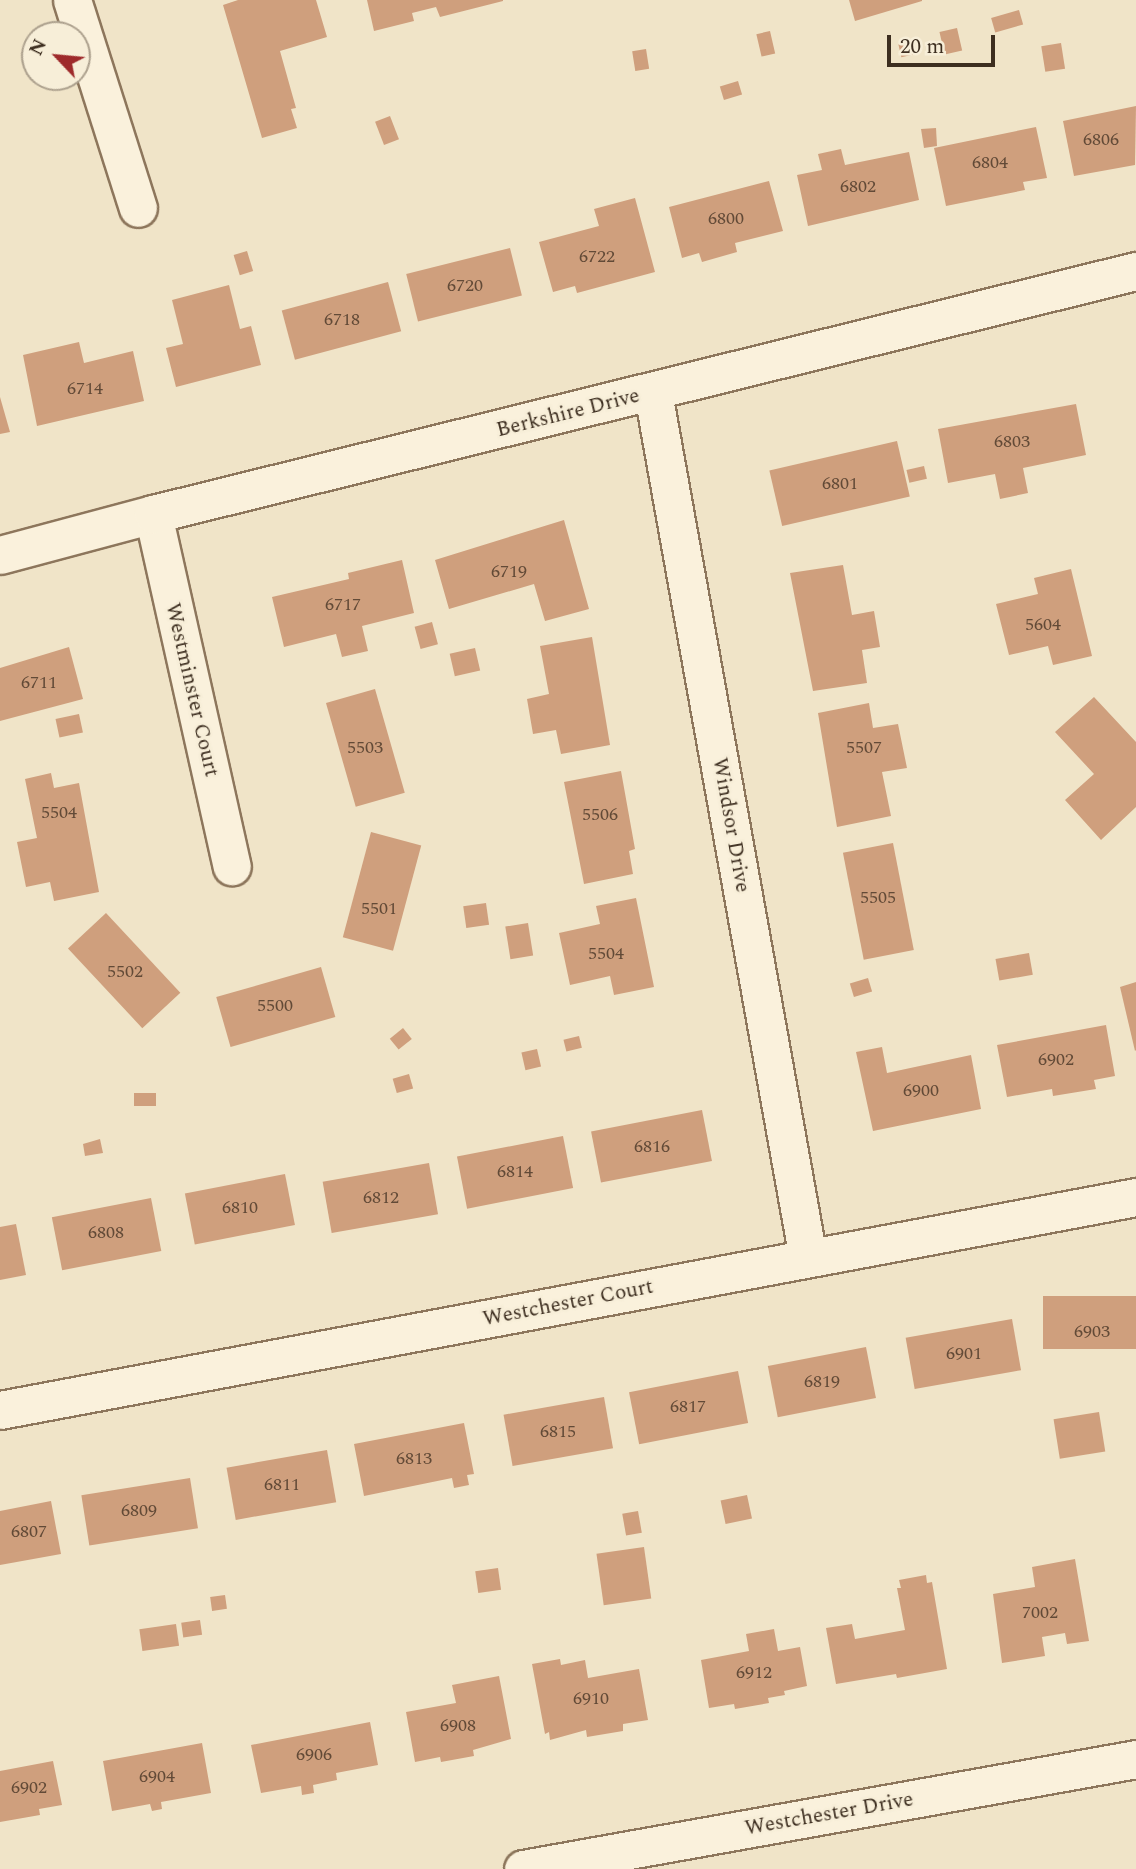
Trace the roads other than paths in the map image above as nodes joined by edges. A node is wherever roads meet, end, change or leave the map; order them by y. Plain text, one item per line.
1 (72, 0) edge
2 (138, 208) dead end
3 (1136, 271) edge
4 (653, 393) junction
5 (153, 514) junction
6 (0, 555) edge
7 (232, 866) dead end
8 (1136, 1197) edge
9 (808, 1258) junction
10 (0, 1410) edge
11 (1136, 1759) edge
12 (523, 1869) edge

1 - 2 street
3 - 4 street, Berkshire Drive
4 - 5 street, Berkshire Drive
4 - 9 street, Windsor Drive
5 - 6 street, Berkshire Drive
5 - 7 street, Westminster Court
8 - 9 street, Westchester Court
9 - 10 street, Westchester Court
11 - 12 street, Westchester Drive

